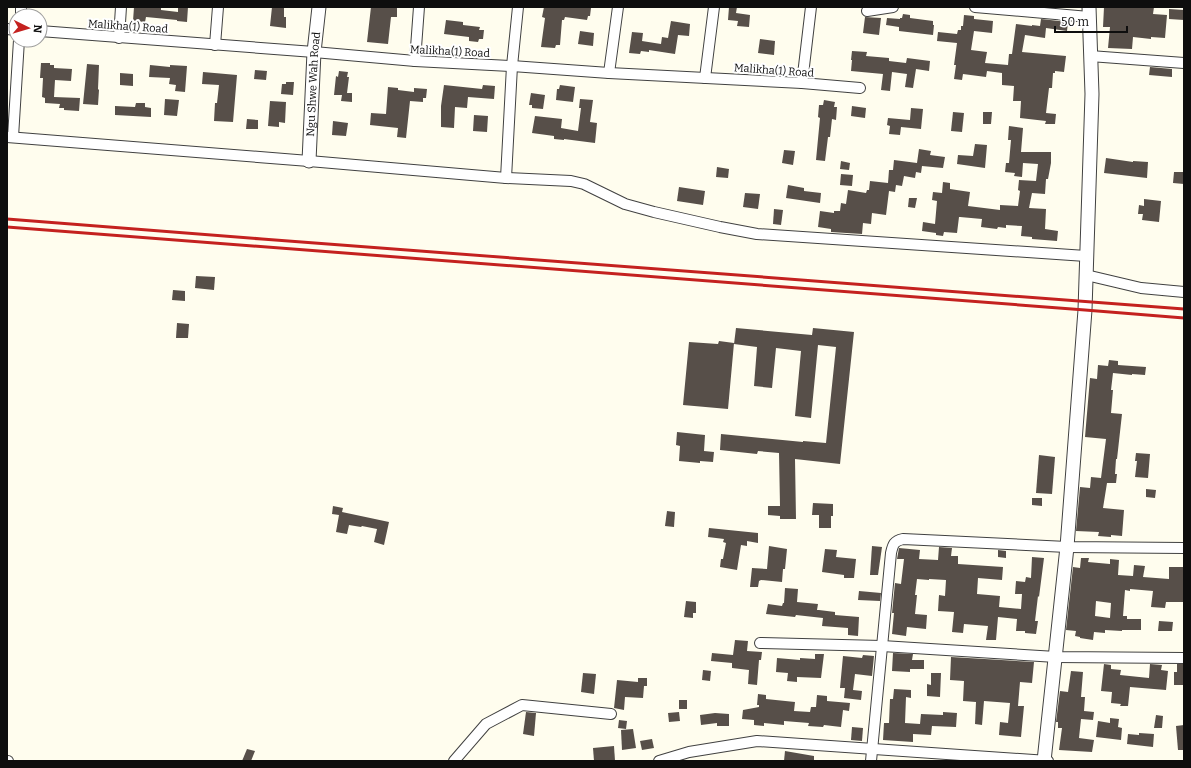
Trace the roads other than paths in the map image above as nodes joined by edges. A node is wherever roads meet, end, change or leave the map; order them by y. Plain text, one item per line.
1 (121, 7) edge
2 (218, 7) edge
3 (319, 7) edge
4 (419, 7) edge
5 (518, 7) edge
6 (618, 7) edge
7 (714, 7) edge
8 (811, 7) edge
9 (893, 7) edge
10 (975, 7) edge
11 (867, 11) dead end
12 (1089, 12) edge
13 (48, 33) edge
14 (119, 38) junction
15 (215, 45) junction
16 (18, 48) edge
17 (314, 52) junction
18 (1090, 56) junction
19 (415, 61) junction
20 (1184, 63) edge
21 (512, 66) junction
22 (609, 73) junction
23 (705, 78) junction
24 (802, 83) junction
25 (860, 88) dead end
26 (10, 137) edge
27 (309, 161) junction
28 (506, 178) junction
29 (1086, 256) junction
30 (1086, 276) junction
31 (1184, 292) edge
32 (1067, 547) junction
33 (1184, 548) edge
34 (760, 643) dead end
35 (882, 646) junction
36 (1056, 657) junction
37 (1184, 658) edge
38 (611, 714) dead end
39 (873, 750) junction
40 (454, 761) edge
41 (458, 761) edge
42 (463, 761) edge
43 (659, 761) edge
44 (871, 761) edge
45 (1044, 761) edge
46 (1048, 761) edge

1 - 14 street
2 - 15 street
3 - 17 street, Ngu Shwe Wah Road
4 - 19 street
5 - 21 street
6 - 22 street
7 - 23 street
8 - 24 street
9 - 11 street
10 - 12 street
12 - 18 street
13 - 14 street, Malikha(1) Road
14 - 15 street, Malikha(1) Road
15 - 17 street, Malikha(1) Road
16 - 26 street
17 - 19 street, Malikha(1) Road
17 - 27 street, Ngu Shwe Wah Road
18 - 20 street
18 - 29 street
19 - 21 street, Malikha(1) Road
21 - 22 street, Malikha(1) Road
21 - 28 street
22 - 23 street, Malikha(1) Road
23 - 24 street, Malikha(1) Road
24 - 25 street, Malikha(1) Road
26 - 27 street
27 - 28 street
28 - 29 street
29 - 30 street
30 - 31 street
30 - 32 street
32 - 33 street
32 - 35 street
32 - 36 street
34 - 35 street
35 - 36 street
35 - 39 street
36 - 37 street
36 - 45 street
38 - 40 street
39 - 43 street
39 - 44 street
39 - 45 street
41 - 42 street
45 - 46 street

